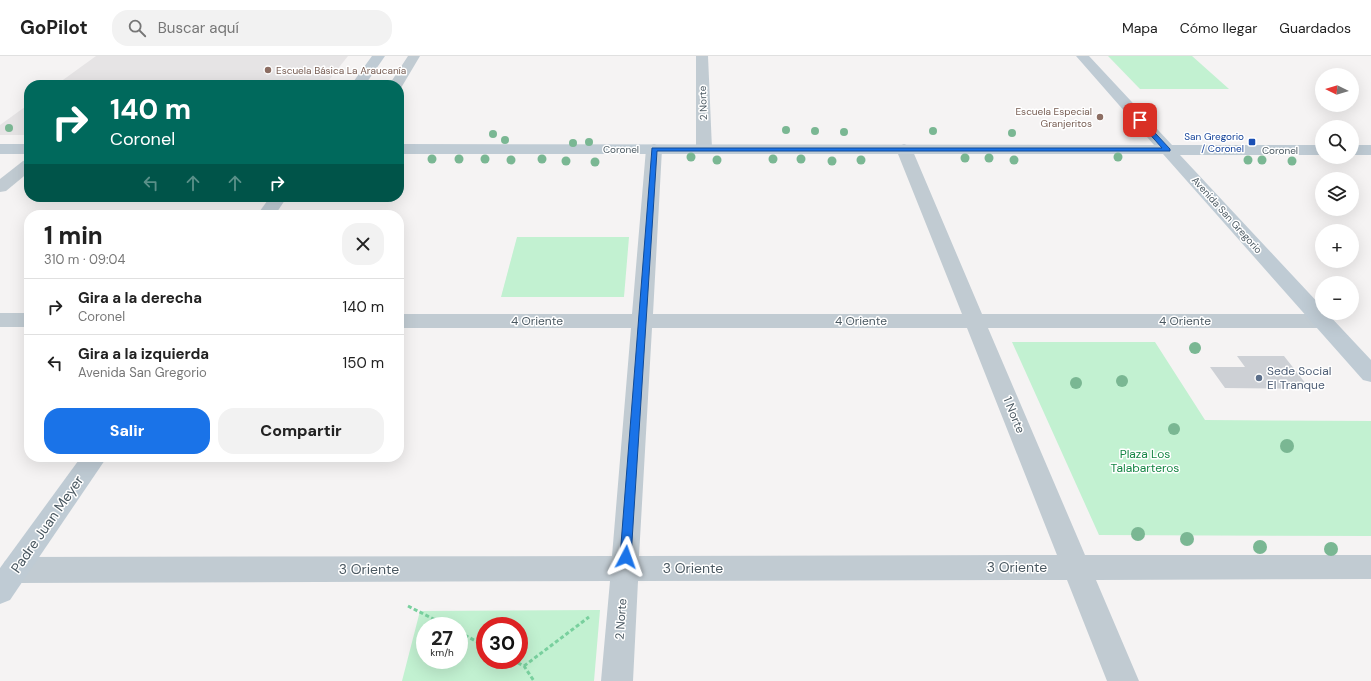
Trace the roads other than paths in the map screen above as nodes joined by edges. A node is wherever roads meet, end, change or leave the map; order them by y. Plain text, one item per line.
1 (379, 56) edge
2 (414, 56) edge
3 (702, 56) edge
4 (1082, 56) edge
5 (362, 80) edge
6 (399, 80) edge
7 (0, 149) edge
8 (24, 149) edge
9 (654, 149) junction
10 (704, 149) junction
11 (904, 149) junction
12 (404, 150) edge
13 (1168, 150) junction
14 (1315, 150) edge
15 (1359, 150) edge
16 (1371, 150) edge
17 (24, 168) edge
18 (0, 187) edge
19 (0, 320) edge
20 (24, 320) edge
21 (404, 321) edge
22 (642, 321) junction
23 (975, 321) junction
24 (1323, 321) junction
25 (1371, 374) edge
26 (91, 462) edge
27 (1077, 567) junction
28 (1371, 567) edge
29 (625, 568) junction
30 (7, 580) edge
31 (617, 681) edge
32 (1123, 681) edge

1 - 5 street
2 - 6 street
3 - 10 street, 2 Norte
4 - 13 street, Avenida San Gregorio
7 - 8 street
9 - 10 street, Coronel
9 - 12 street, Coronel
9 - 22 street, 2 Norte
10 - 11 street, Coronel
11 - 13 street, Coronel
11 - 23 street, 1 Norte
13 - 14 street, Coronel
13 - 24 street, Avenida San Gregorio
15 - 16 street
17 - 18 street
19 - 20 street
21 - 22 street, 4 Oriente
22 - 23 street, 4 Oriente
22 - 29 street, 2 Norte
23 - 24 street, 4 Oriente
23 - 27 street, 1 Norte
24 - 25 street, Avenida San Gregorio
26 - 30 street, Padre Juan Meyer
27 - 28 street, 3 Oriente
27 - 29 street, 3 Oriente
27 - 32 street, 1 Norte
29 - 30 street, 3 Oriente
29 - 31 street, 2 Norte

